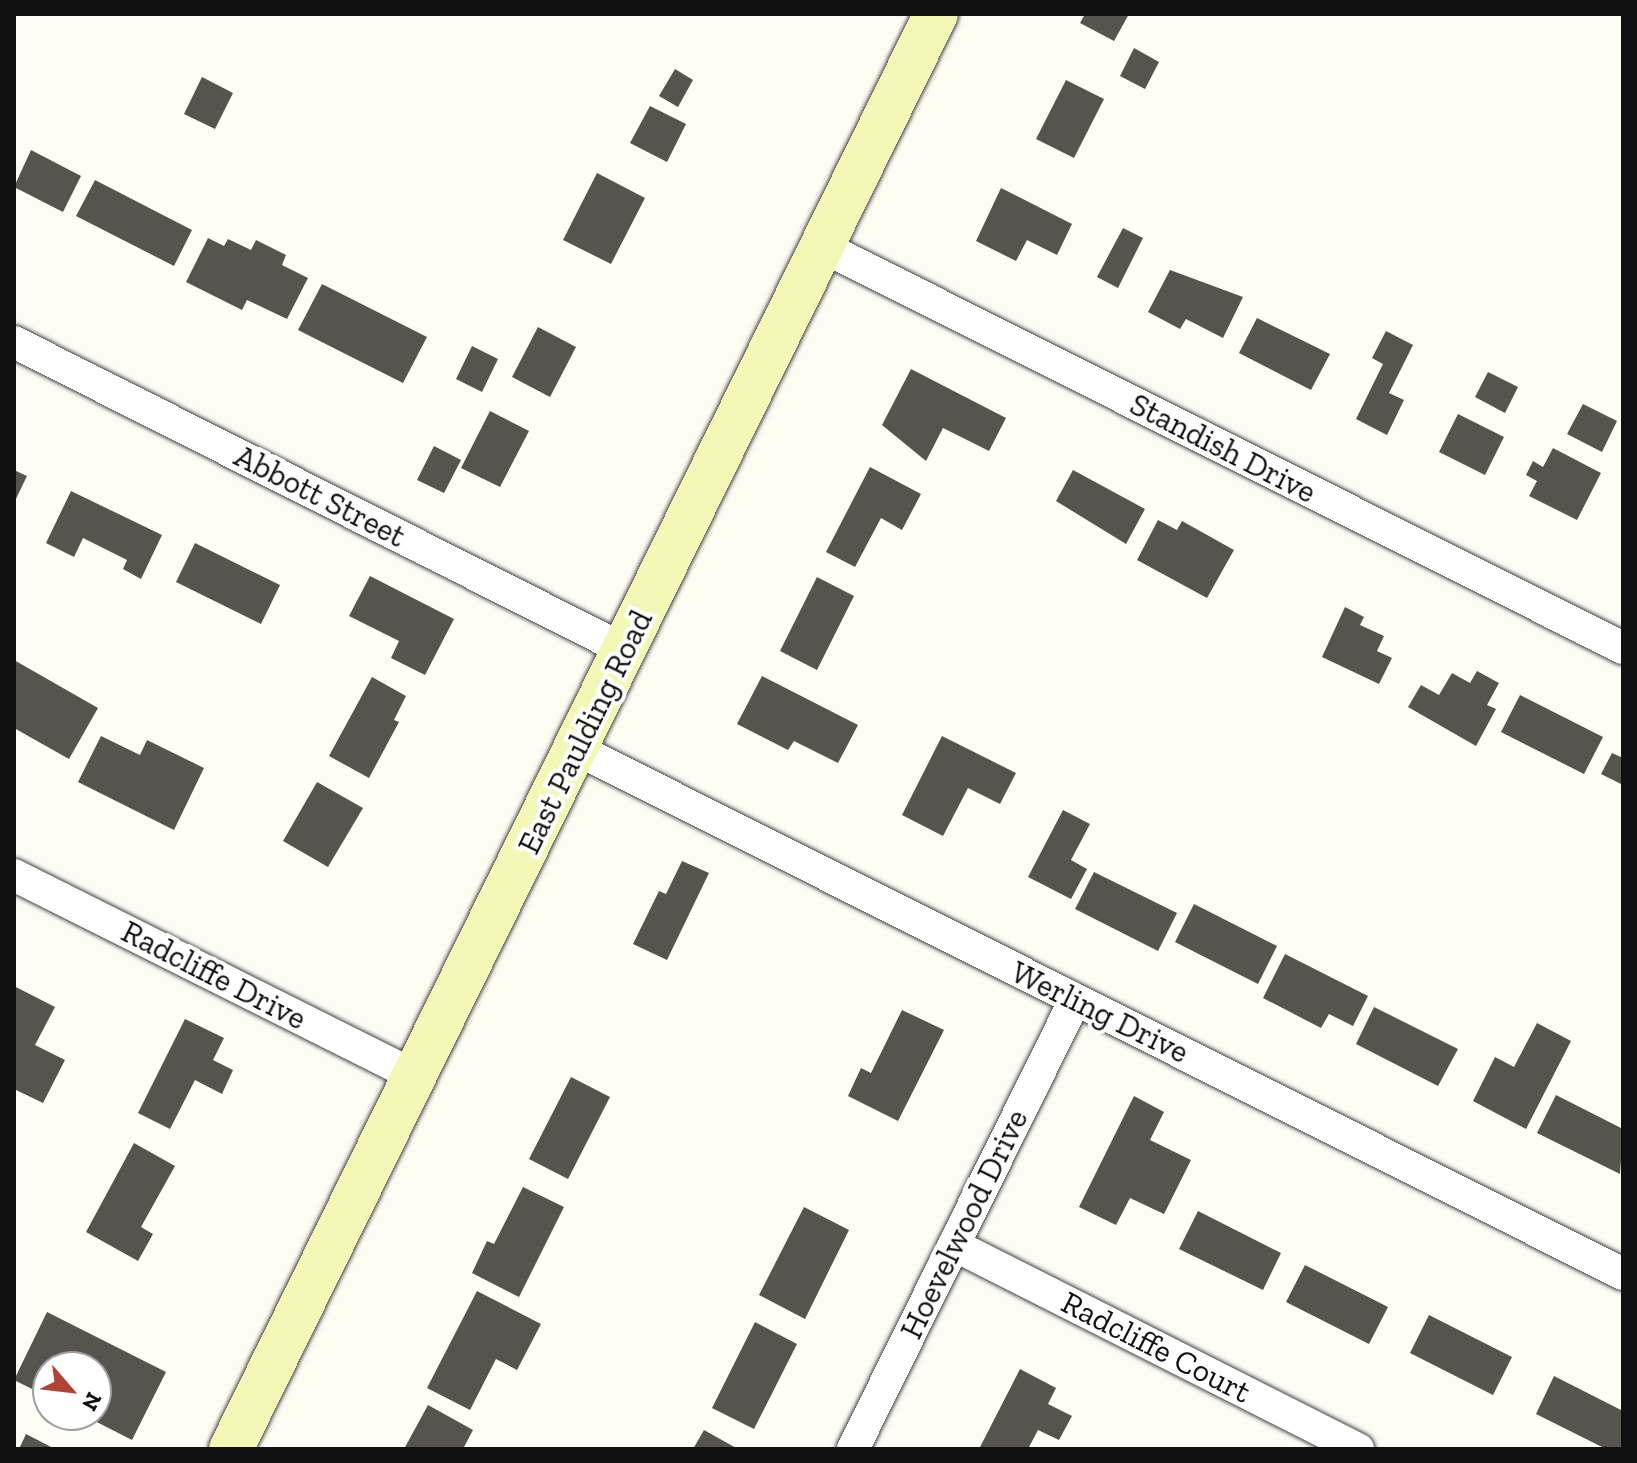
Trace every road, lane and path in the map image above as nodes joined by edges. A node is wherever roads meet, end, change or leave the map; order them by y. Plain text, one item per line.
1 (936, 14) edge
2 (823, 247) junction
3 (14, 342) edge
4 (1623, 648) edge
5 (625, 650) junction
6 (576, 749) junction
7 (14, 875) edge
8 (1075, 1000) junction
9 (415, 1076) junction
10 (954, 1245) junction
11 (1623, 1274) edge
12 (231, 1449) edge
13 (853, 1449) edge
14 (1358, 1449) edge

1 - 2 main road, East Paulding Road
2 - 4 street, Standish Drive
2 - 5 main road, East Paulding Road
3 - 5 street, Abbott Street
5 - 6 main road, East Paulding Road
6 - 8 street, Werling Drive
6 - 9 main road, East Paulding Road
7 - 9 street, Radcliffe Drive
8 - 10 street, Hoevelwood Drive
8 - 11 street, Werling Drive
9 - 12 main road, East Paulding Road
10 - 13 street, Hoevelwood Drive
10 - 14 street, Radcliffe Court

